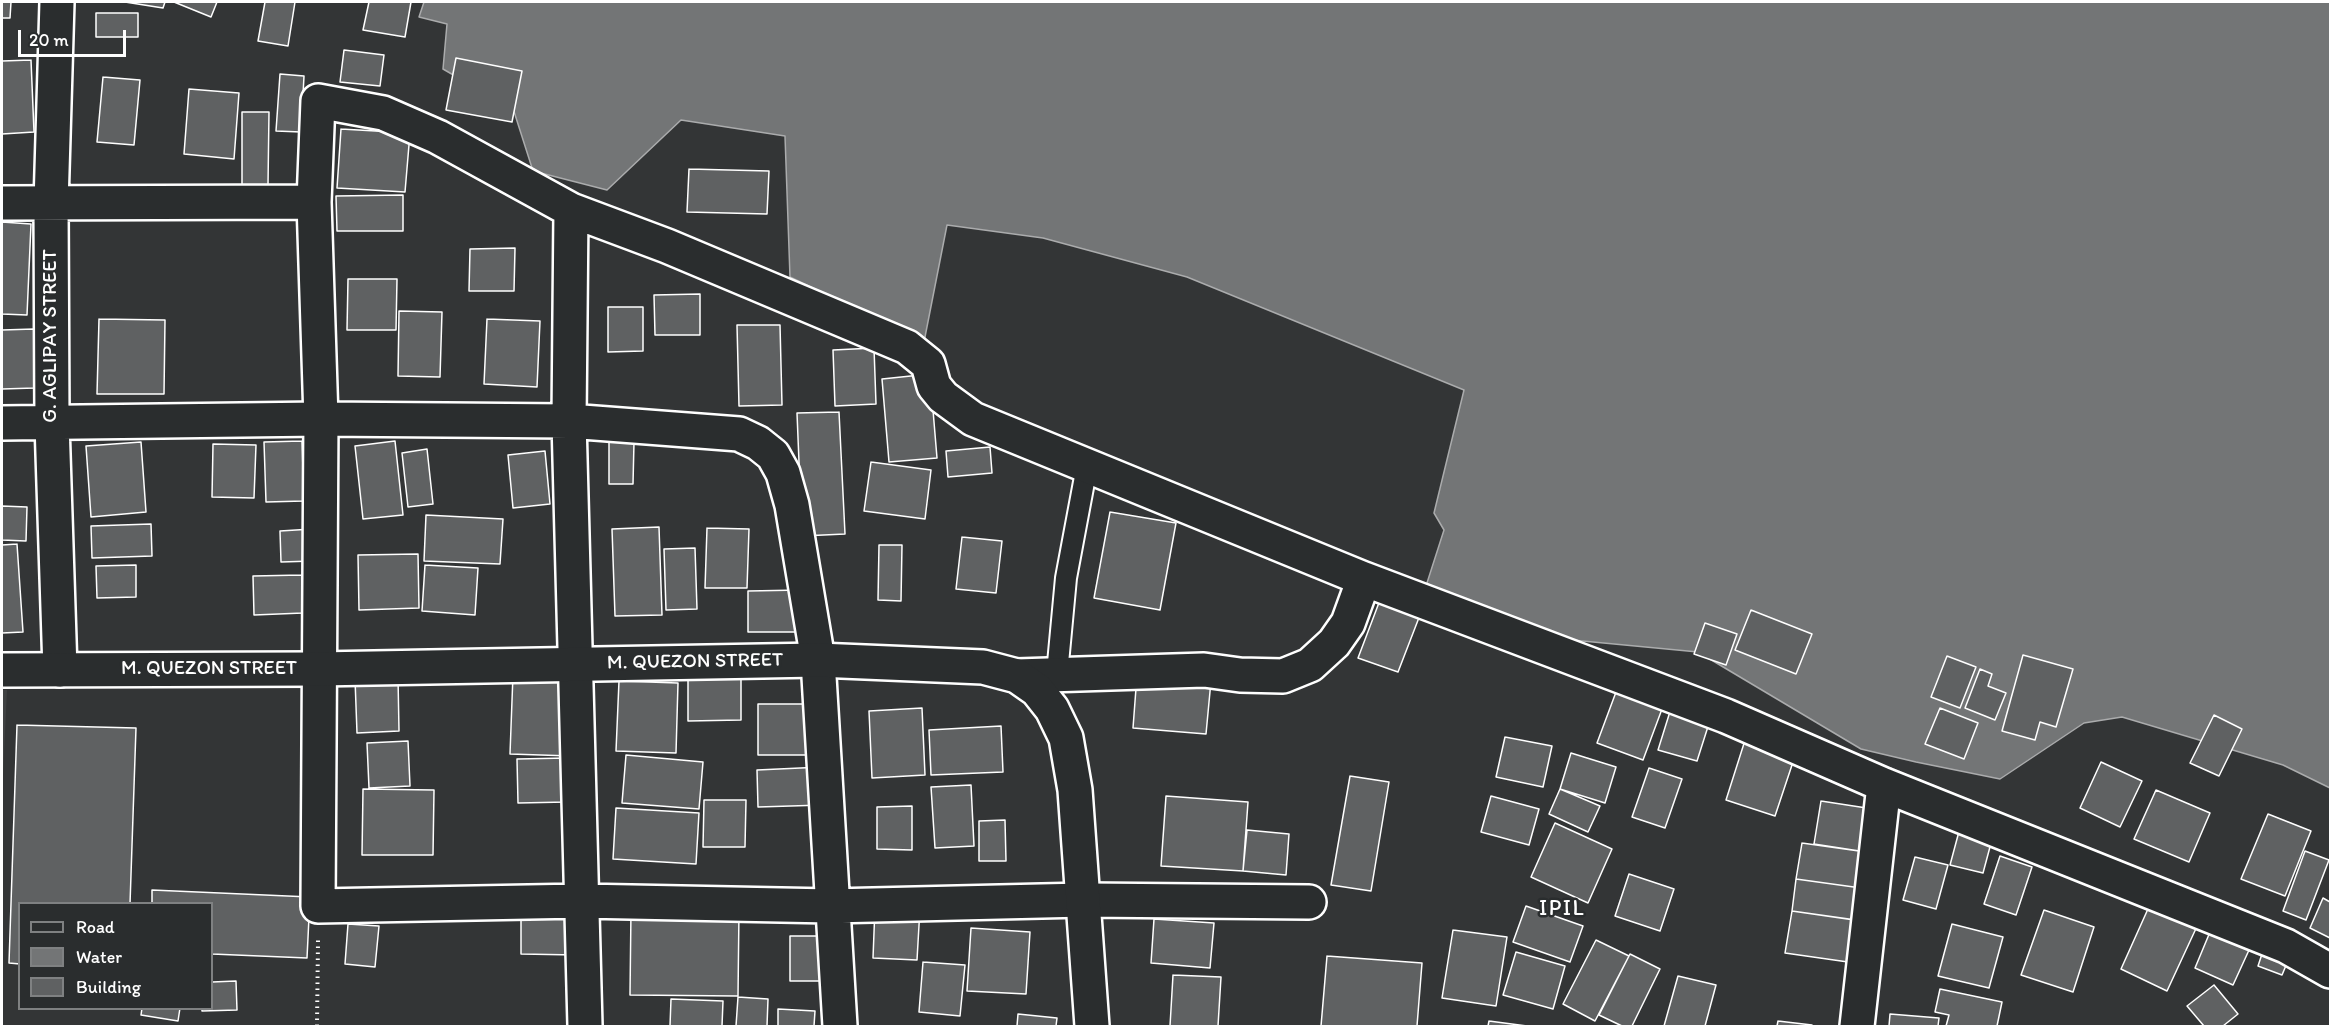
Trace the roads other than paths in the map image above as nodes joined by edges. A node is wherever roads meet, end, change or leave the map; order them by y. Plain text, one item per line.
1 (57, 2) edge
2 (314, 202) junction
3 (2, 203) edge
4 (51, 204) junction
5 (572, 210) junction
6 (321, 419) junction
7 (569, 421) junction
8 (2, 423) edge
9 (52, 423) junction
10 (1088, 466) junction
11 (1364, 579) junction
12 (818, 660) junction
13 (574, 665) junction
14 (318, 669) junction
15 (2, 670) edge
16 (60, 670) junction
17 (1058, 674) junction
18 (1017, 676) junction
19 (1884, 785) junction
20 (1084, 900) junction
21 (581, 902) junction
22 (1309, 902) dead end
23 (831, 906) junction
24 (2331, 971) edge
25 (585, 1026) edge
26 (840, 1026) edge
27 (1092, 1026) edge
28 (1857, 1026) edge

1 - 4 street, G. AGLIPAY STREET
2 - 4 street
2 - 5 street
2 - 6 street
3 - 4 street
4 - 9 street, G. AGLIPAY STREET
5 - 7 street
5 - 10 street
6 - 7 street
6 - 9 street
6 - 14 street
7 - 12 street
7 - 13 street
8 - 9 street
9 - 16 street, G. AGLIPAY STREET
10 - 11 street
10 - 17 lane
11 - 17 street
11 - 19 street
12 - 13 street, M. QUEZON STREET
12 - 18 street, M. QUEZON STREET
12 - 23 street
13 - 14 street, M. QUEZON STREET
13 - 21 street
14 - 16 street, M. QUEZON STREET
14 - 21 street
15 - 16 street, M. QUEZON STREET
17 - 18 street
18 - 20 street, M. QUEZON STREET
19 - 24 street
19 - 28 street
20 - 22 street
20 - 23 street
20 - 27 street, M. QUEZON STREET
21 - 23 street
21 - 25 street
23 - 26 street

